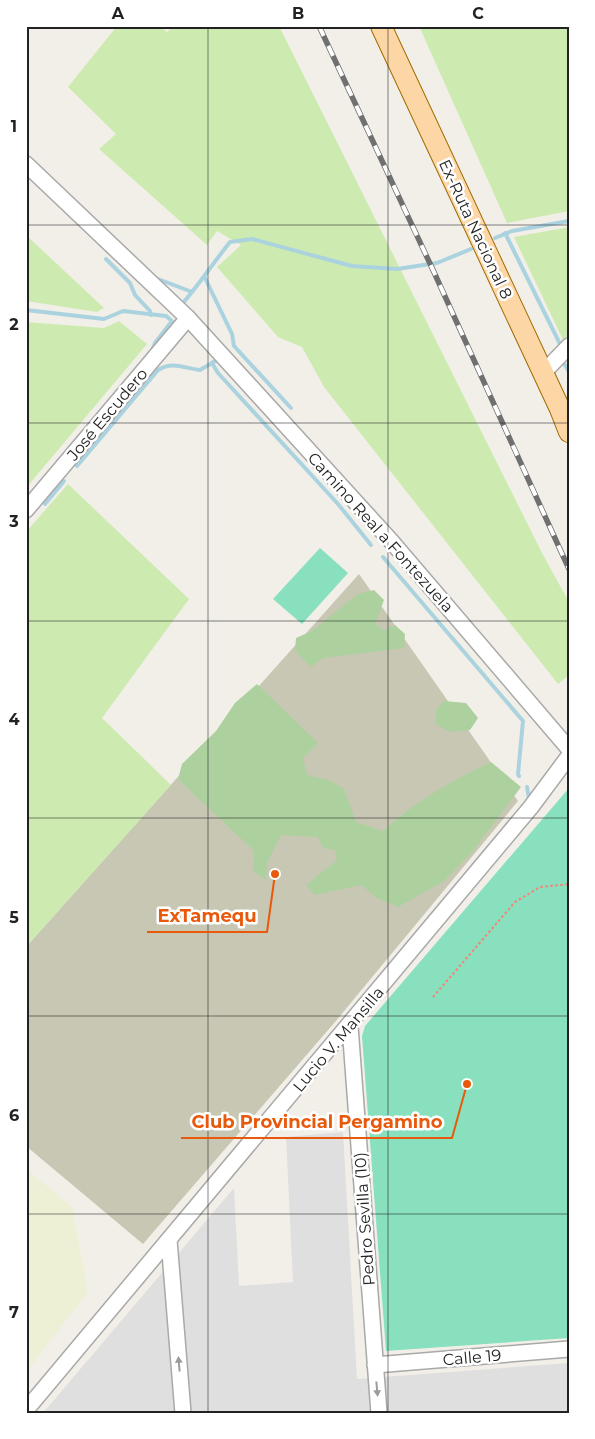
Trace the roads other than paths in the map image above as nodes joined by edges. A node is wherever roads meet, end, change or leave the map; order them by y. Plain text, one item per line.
1 (384, 28) edge
2 (26, 164) edge
3 (188, 318) junction
4 (569, 346) edge
5 (543, 373) junction
6 (564, 407) edge
7 (569, 432) edge
8 (26, 510) edge
9 (569, 749) edge
10 (569, 756) edge
11 (350, 1026) junction
12 (169, 1240) junction
13 (569, 1349) edge
14 (375, 1365) junction
15 (26, 1410) edge
16 (183, 1413) edge
17 (380, 1413) edge

1 - 5 main road, Ex-Ruta Nacional 8
2 - 3 street, Camino Real a Fontezuela
3 - 8 street, José Escudero
3 - 9 street, Camino Real a Fontezuela
4 - 5 street
5 - 6 main road, Ex-Ruta Nacional 8
6 - 7 main road, Ex-Ruta Nacional 8
10 - 11 street, Lucio V. Mansilla
11 - 12 street, Lucio V. Mansilla
11 - 14 street, Pedro Sevilla (10)
12 - 15 street, Lucio V. Mansilla
16 -> 12 street
13 - 14 street, Calle 19
14 -> 17 street, Pedro Sevilla (10)

